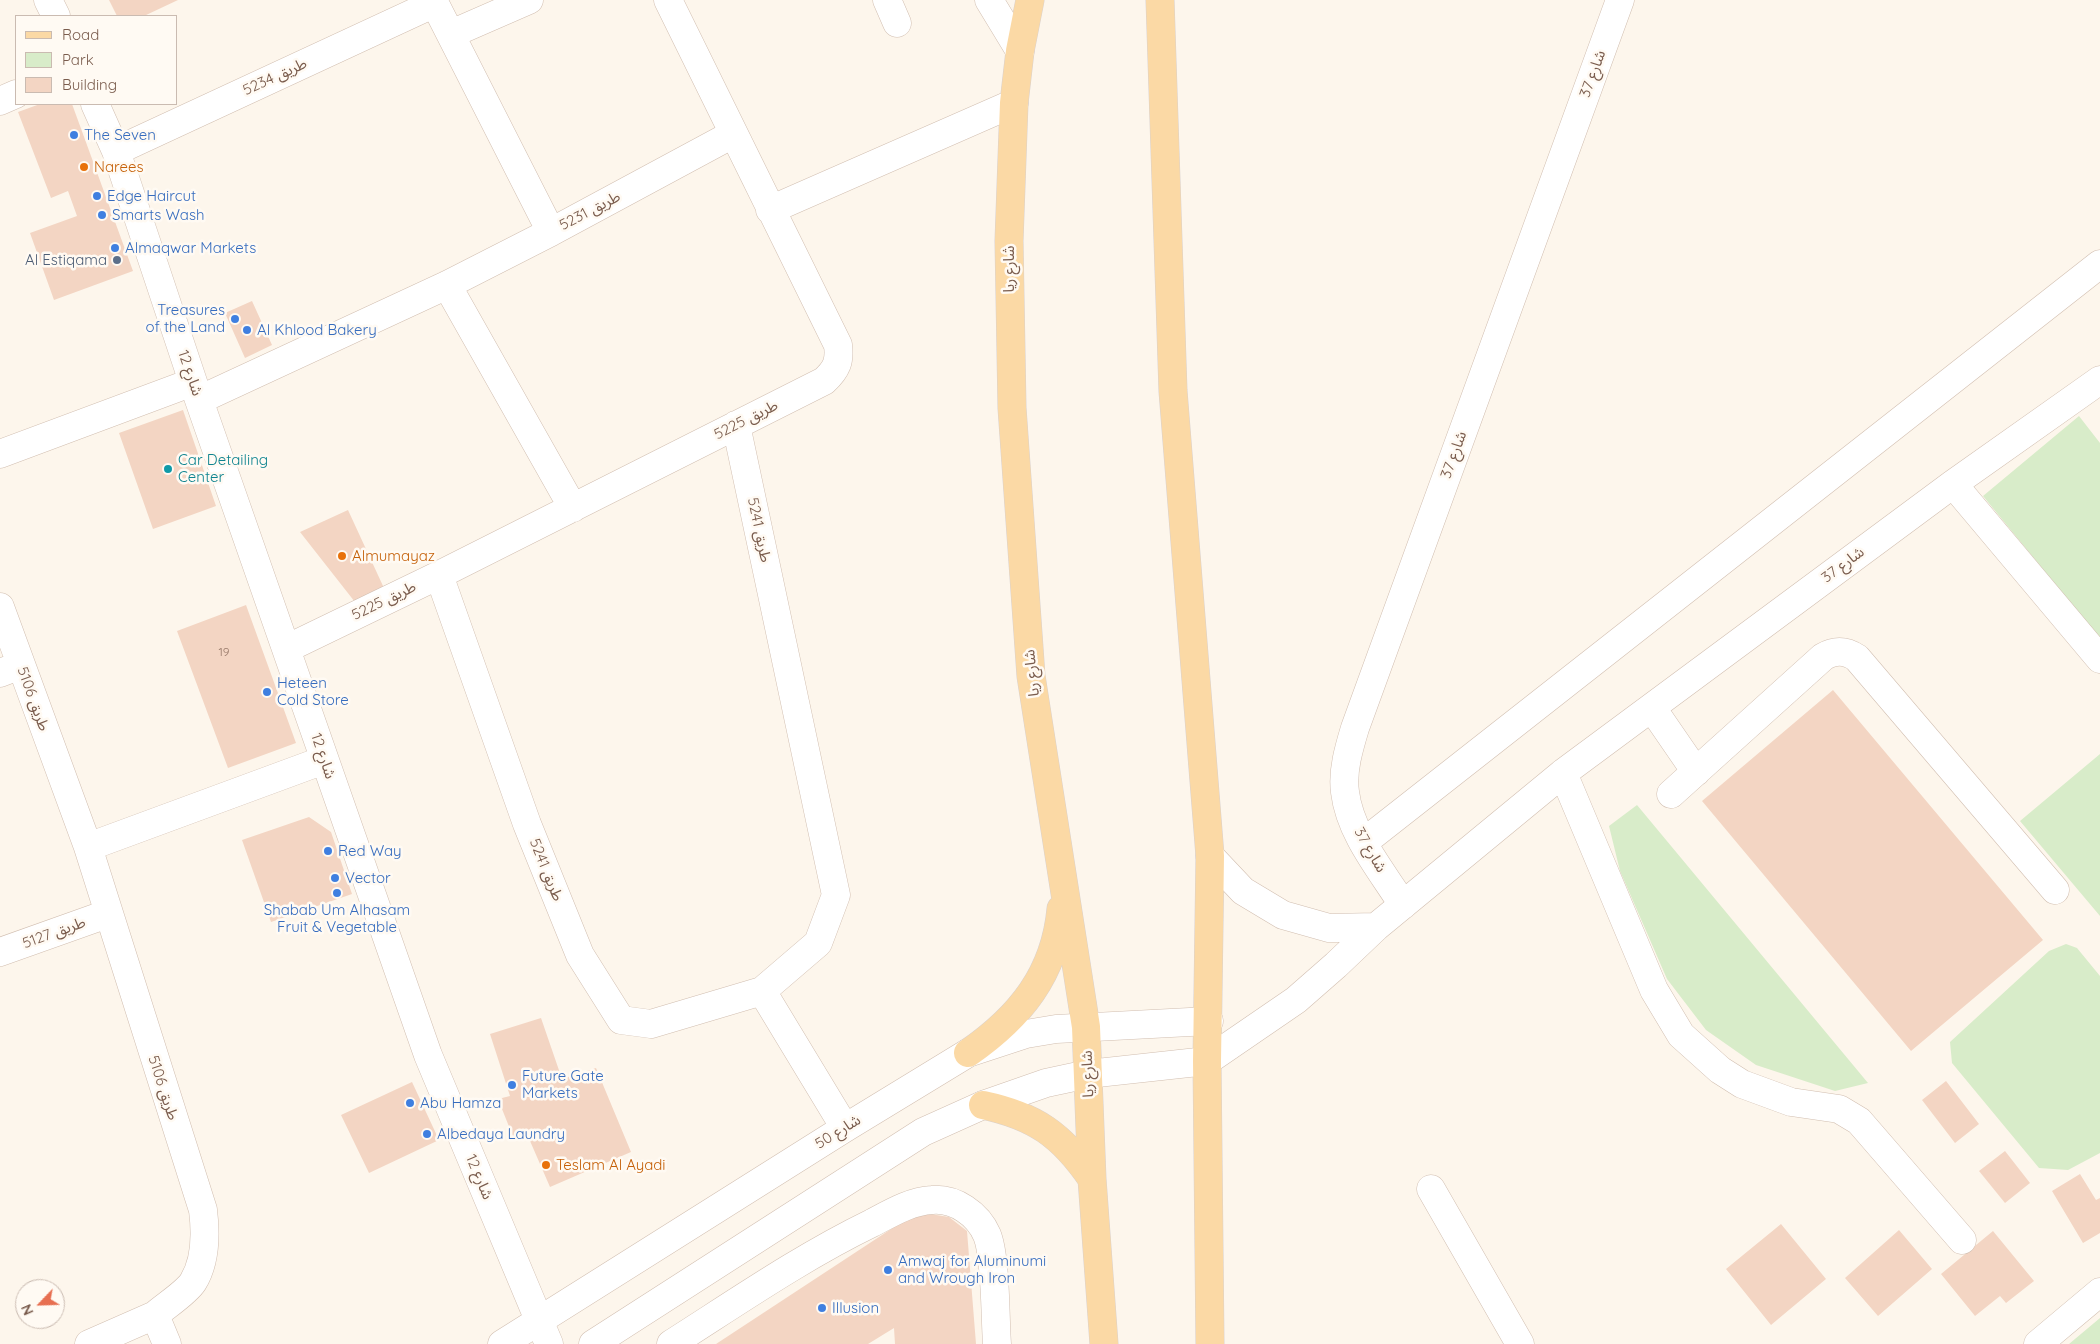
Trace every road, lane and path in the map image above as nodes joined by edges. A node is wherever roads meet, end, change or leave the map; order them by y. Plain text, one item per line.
1 (48, 0) edge
2 (529, 0) edge
3 (668, 0) edge
4 (989, 0) edge
5 (1030, 0) edge
6 (1160, 0) edge
7 (1620, 0) edge
8 (434, 2) edge
9 (56, 15) edge
10 (450, 34) junction
11 (1020, 51) junction
12 (15, 94) edge
13 (0, 101) edge
14 (1014, 103) junction
15 (95, 105) edge
16 (733, 134) junction
17 (116, 151) junction
18 (770, 210) junction
19 (551, 232) junction
20 (2100, 264) edge
21 (447, 285) junction
22 (2100, 380) edge
23 (196, 391) junction
24 (736, 425) junction
25 (0, 454) edge
26 (1953, 484) junction
27 (572, 508) junction
28 (439, 574) junction
29 (0, 606) edge
30 (286, 649) junction
31 (2100, 659) edge
32 (11, 669) edge
33 (1652, 708) junction
34 (324, 760) junction
35 (1696, 772) junction
36 (1563, 773) junction
37 (1670, 794) dead end
38 (1364, 842) junction
39 (88, 848) junction
40 (1210, 856) junction
41 (1061, 863) junction
42 (2055, 890) dead end
43 (1403, 905) junction
44 (107, 914) junction
45 (1376, 927) junction
46 (0, 952) edge
47 (762, 991) junction
48 (1209, 1020) junction
49 (1086, 1027) junction
50 (968, 1053) junction
51 (1207, 1061) junction
52 (1088, 1074) junction
53 (983, 1104) junction
54 (845, 1128) junction
55 (1092, 1179) junction
56 (1431, 1190) dead end
57 (1962, 1240) dead end
58 (2100, 1292) edge
59 (155, 1315) junction
60 (545, 1332) edge
61 (89, 1344) edge
62 (167, 1344) edge
63 (502, 1344) edge
64 (593, 1344) edge
65 (671, 1344) edge
66 (998, 1344) edge
67 (1104, 1344) edge
68 (1210, 1344) edge
69 (1520, 1344) edge
70 (2038, 1344) edge

1 - 9 street
2 - 10 street
3 - 16 street, طريق 5225
4 - 11 street
5 - 11 main road, شارع ريا
6 - 40 main road
7 - 38 street, شارع 37
8 - 10 street, طريق 5234
8 - 17 street, طريق 5234
10 - 19 street, طريق 5234
11 - 14 main road, شارع ريا
12 - 13 street
14 - 18 street
14 - 41 main road, شارع ريا
15 - 17 street, شارع 12
16 - 18 street, طريق 5225
16 - 19 street, طريق 5231
17 - 23 street, شارع 12
18 - 24 street, طريق 5225
19 - 21 street, طريق 5231
20 - 38 street
21 - 23 street, طريق 5231
21 - 27 street
22 - 26 street, شارع 37
23 - 25 street, طريق 5231
23 - 30 street, شارع 12
24 - 27 street, طريق 5225
24 - 47 street, طريق 5241
26 - 31 street
26 - 33 street, شارع 37
27 - 28 street, طريق 5225
28 - 30 street, طريق 5225
28 - 47 street, طريق 5241
29 - 32 street, طريق 5106
30 - 34 street, شارع 12
32 - 39 street, طريق 5106
33 - 35 street
33 - 36 street, شارع 37
34 - 39 street
34 - 60 street, شارع 12
35 - 37 street
35 - 42 street
36 - 43 street, شارع 37
36 - 57 street
38 - 43 street, شارع 37
39 - 44 street, طريق 5106
40 - 45 street
40 - 48 main road
41 - 49 main road, شارع ريا
41 - 50 main road
43 - 45 street, شارع 37
44 - 46 street, طريق 5127
44 - 59 street, طريق 5106
45 - 51 street, شارع 37
47 - 54 street
48 - 49 street, شارع 50
48 - 51 main road
49 - 50 street, شارع 50
49 - 52 main road, شارع ريا
50 - 54 street, شارع 50
51 - 52 street
51 - 68 main road
52 - 53 street
52 - 55 main road, شارع ريا
53 - 55 main road
53 - 64 street
54 - 60 street, شارع 50
55 - 67 main road, شارع ريا
56 - 69 street
58 - 70 street
59 - 61 street
59 - 62 street
60 - 63 street, شارع 50
65 - 66 street

